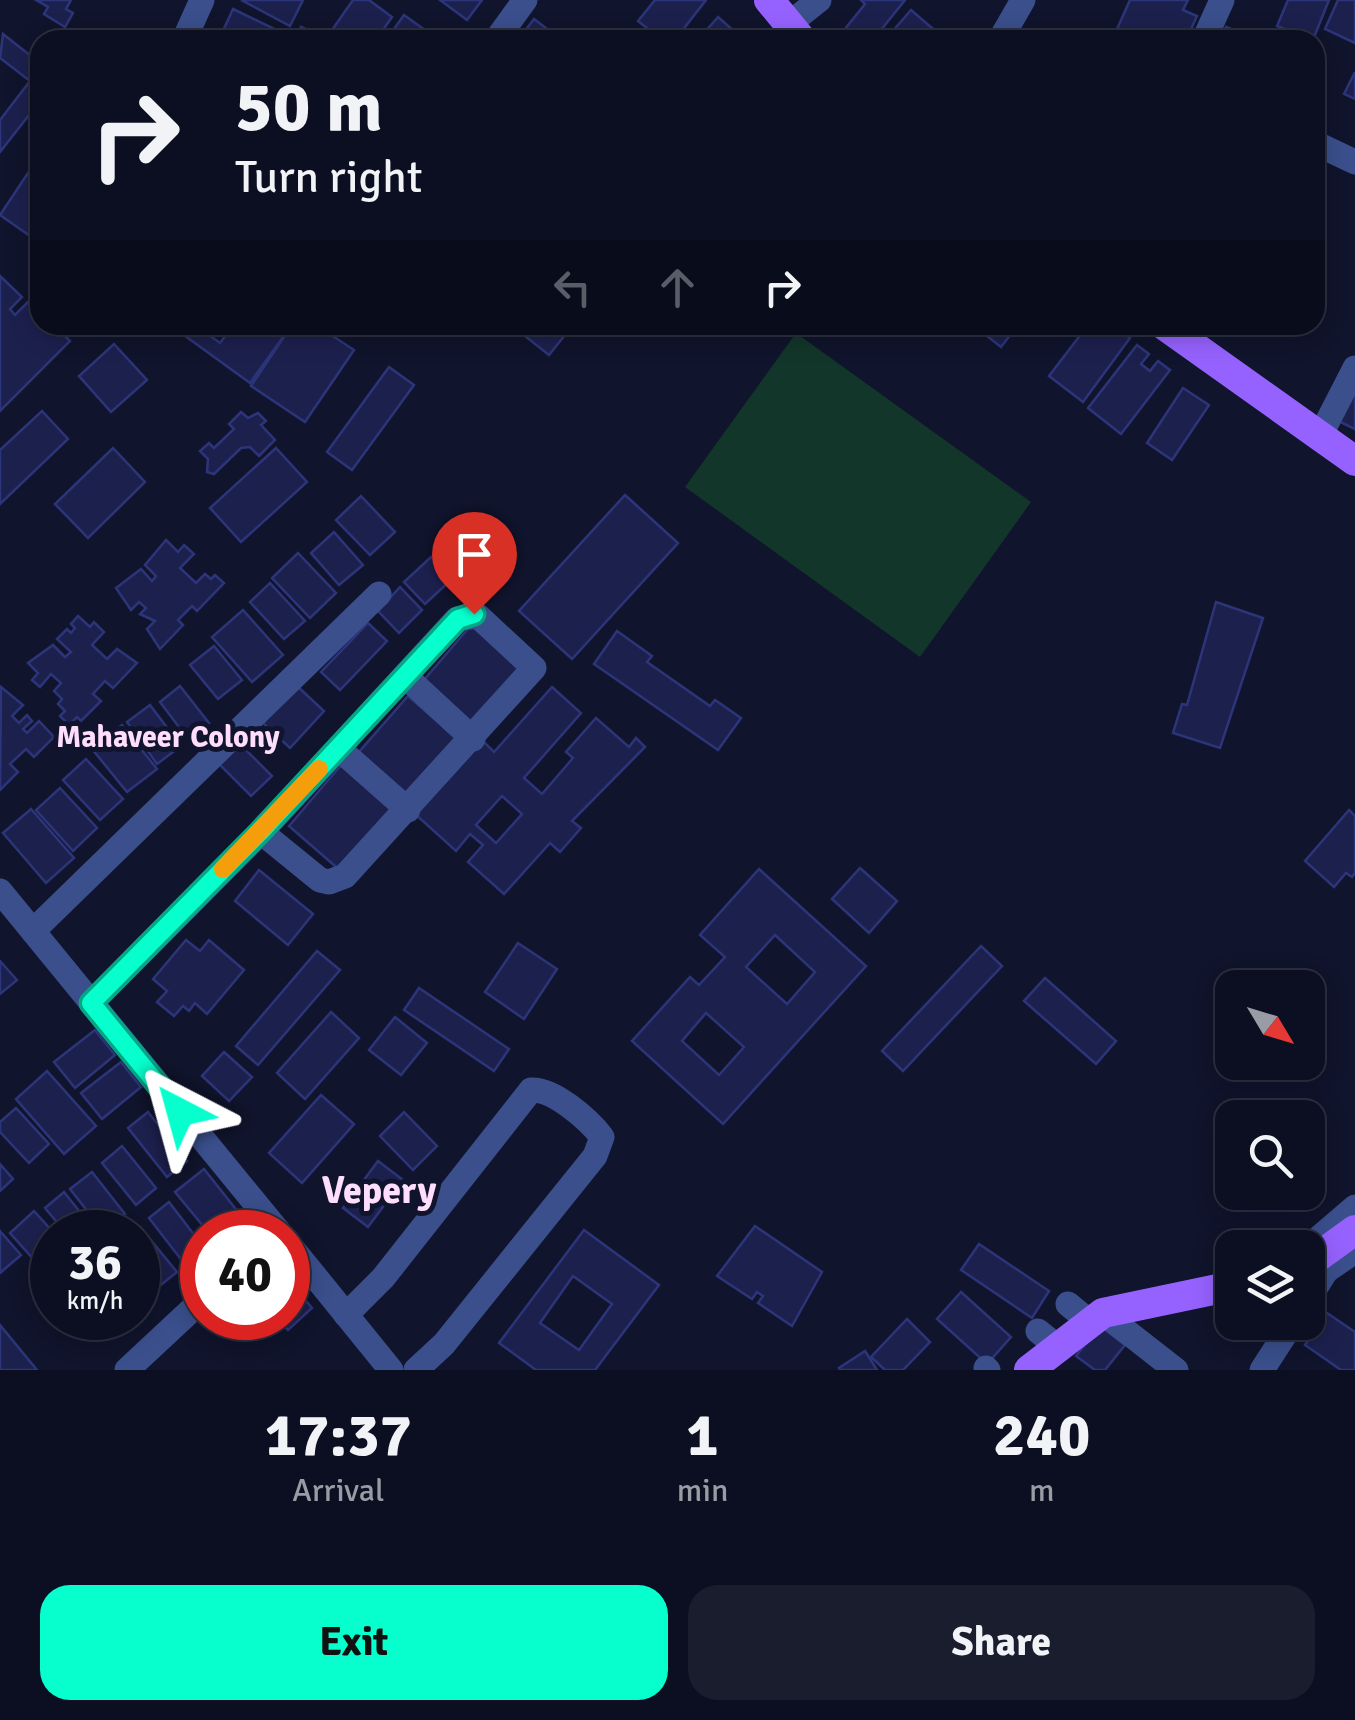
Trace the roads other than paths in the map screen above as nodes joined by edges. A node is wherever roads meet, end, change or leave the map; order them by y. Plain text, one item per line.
1 (202, 0) edge
2 (524, 0) edge
3 (819, 0) edge
4 (1023, 0) edge
5 (1222, 0) edge
6 (787, 21) edge
7 (188, 30) edge
8 (503, 30) edge
9 (1006, 30) edge
10 (1208, 30) edge
11 (1325, 148) edge
12 (1355, 162) edge
13 (1178, 335) edge
14 (1355, 368) edge
15 (1320, 436) junction
16 (1355, 461) edge
17 (378, 594) dead end
18 (405, 676) junction
19 (473, 739) junction
20 (338, 748) junction
21 (408, 810) junction
22 (260, 832) junction
23 (0, 891) edge
24 (32, 932) junction
25 (91, 1003) junction
26 (1355, 1207) edge
27 (260, 1210) edge
28 (1328, 1255) edge
29 (310, 1270) edge
30 (1215, 1289) edge
31 (1087, 1314) junction
32 (346, 1315) junction
33 (180, 1321) edge
34 (1281, 1340) edge
35 (1039, 1350) edge
36 (128, 1370) edge
37 (391, 1370) edge
38 (416, 1370) edge
39 (1176, 1370) edge
40 (1262, 1370) edge

1 - 7 street
2 - 8 street
3 - 6 street
4 - 9 street
5 - 10 street
11 - 12 street
13 - 15 main road
14 - 15 street
15 - 16 main road
17 - 24 street
18 - 19 street
18 - 19 street
18 - 20 street
19 - 21 street
20 - 21 street
20 - 22 street
21 - 22 street
22 - 25 street
23 - 24 street
24 - 25 street
25 - 27 street
26 - 28 street
29 - 32 street
30 - 31 main road
31 - 35 main road
31 - 39 street
32 - 37 street
32 - 38 street
33 - 36 street
34 - 40 street

